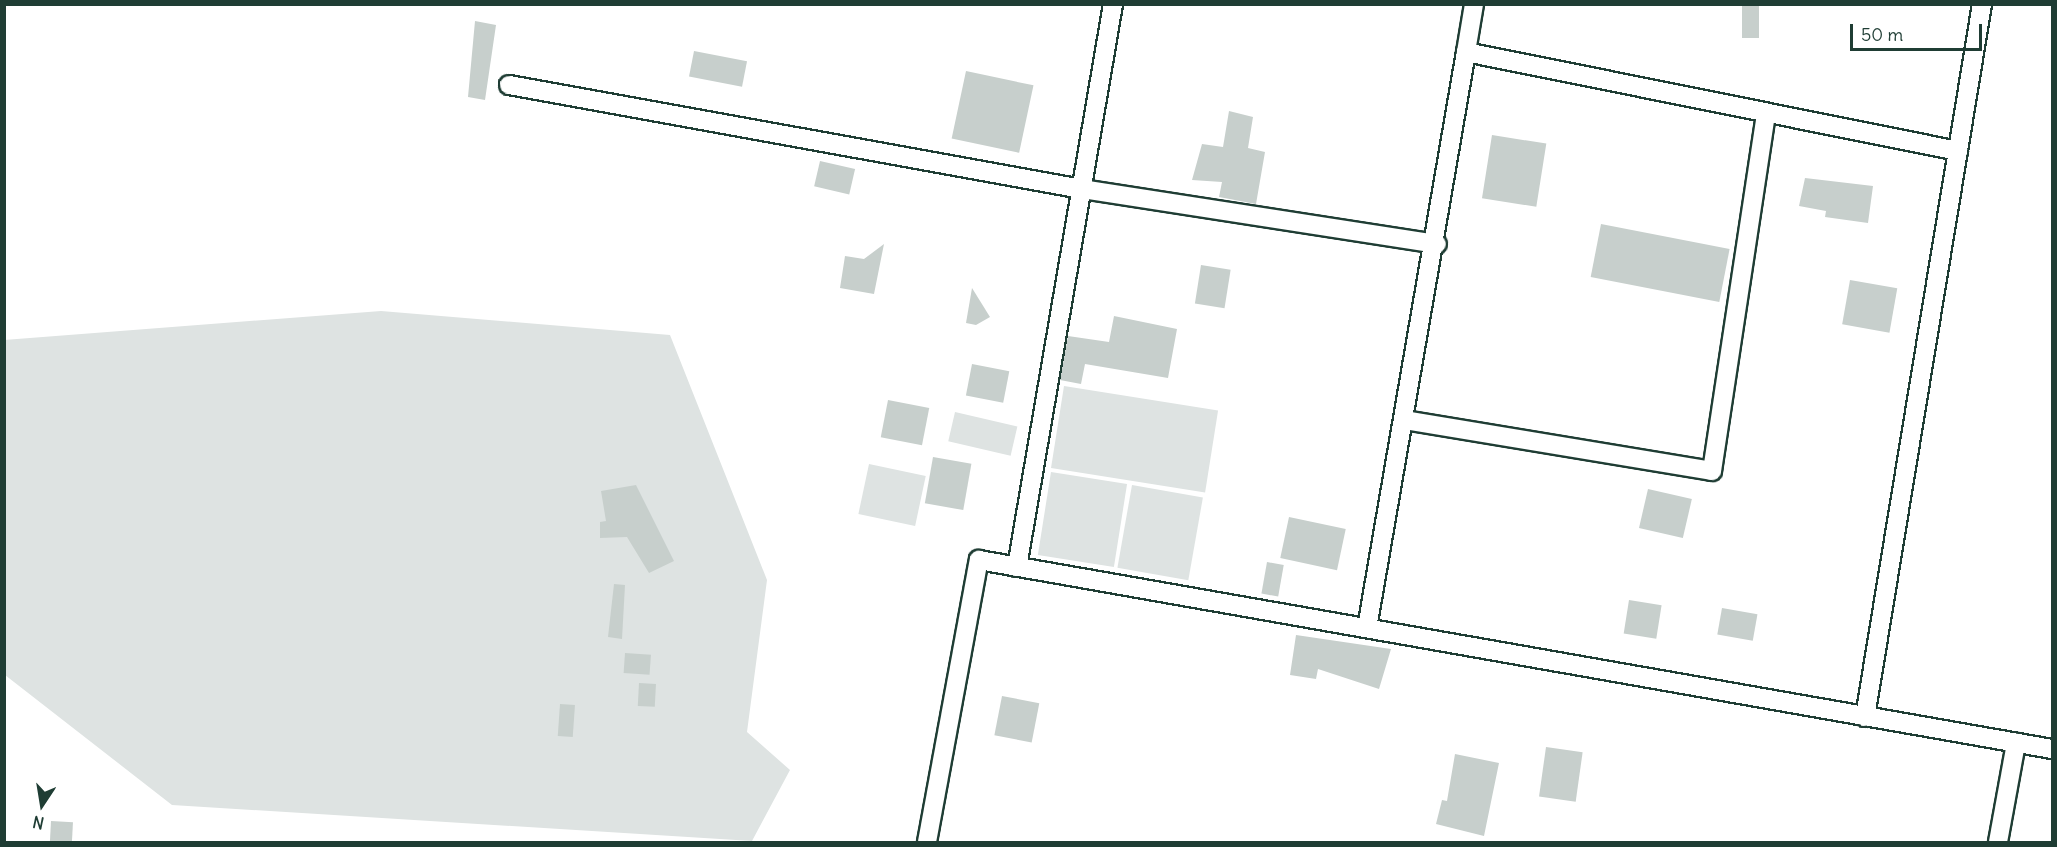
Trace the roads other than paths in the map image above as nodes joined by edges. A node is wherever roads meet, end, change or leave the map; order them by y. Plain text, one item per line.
1 (1113, 4) edge
2 (1474, 4) edge
3 (1982, 4) edge
4 (1466, 52) junction
5 (509, 85) dead end
6 (1766, 113) junction
7 (1958, 151) junction
8 (1082, 189) junction
9 (1437, 244) junction
10 (1405, 420) junction
11 (1017, 567) junction
12 (1367, 628) junction
13 (1865, 717) junction
14 (2016, 743) junction
15 (2052, 749) edge
16 (927, 843) edge
17 (1998, 843) edge

1 - 8 street
2 - 4 street
3 - 7 street
4 - 6 street
4 - 9 street
5 - 8 street
6 - 7 street
6 - 10 street
7 - 13 street
8 - 9 street
8 - 11 street
9 - 10 street
10 - 12 street
11 - 12 street
11 - 16 street
12 - 13 street
13 - 14 street
14 - 15 street
14 - 17 street

